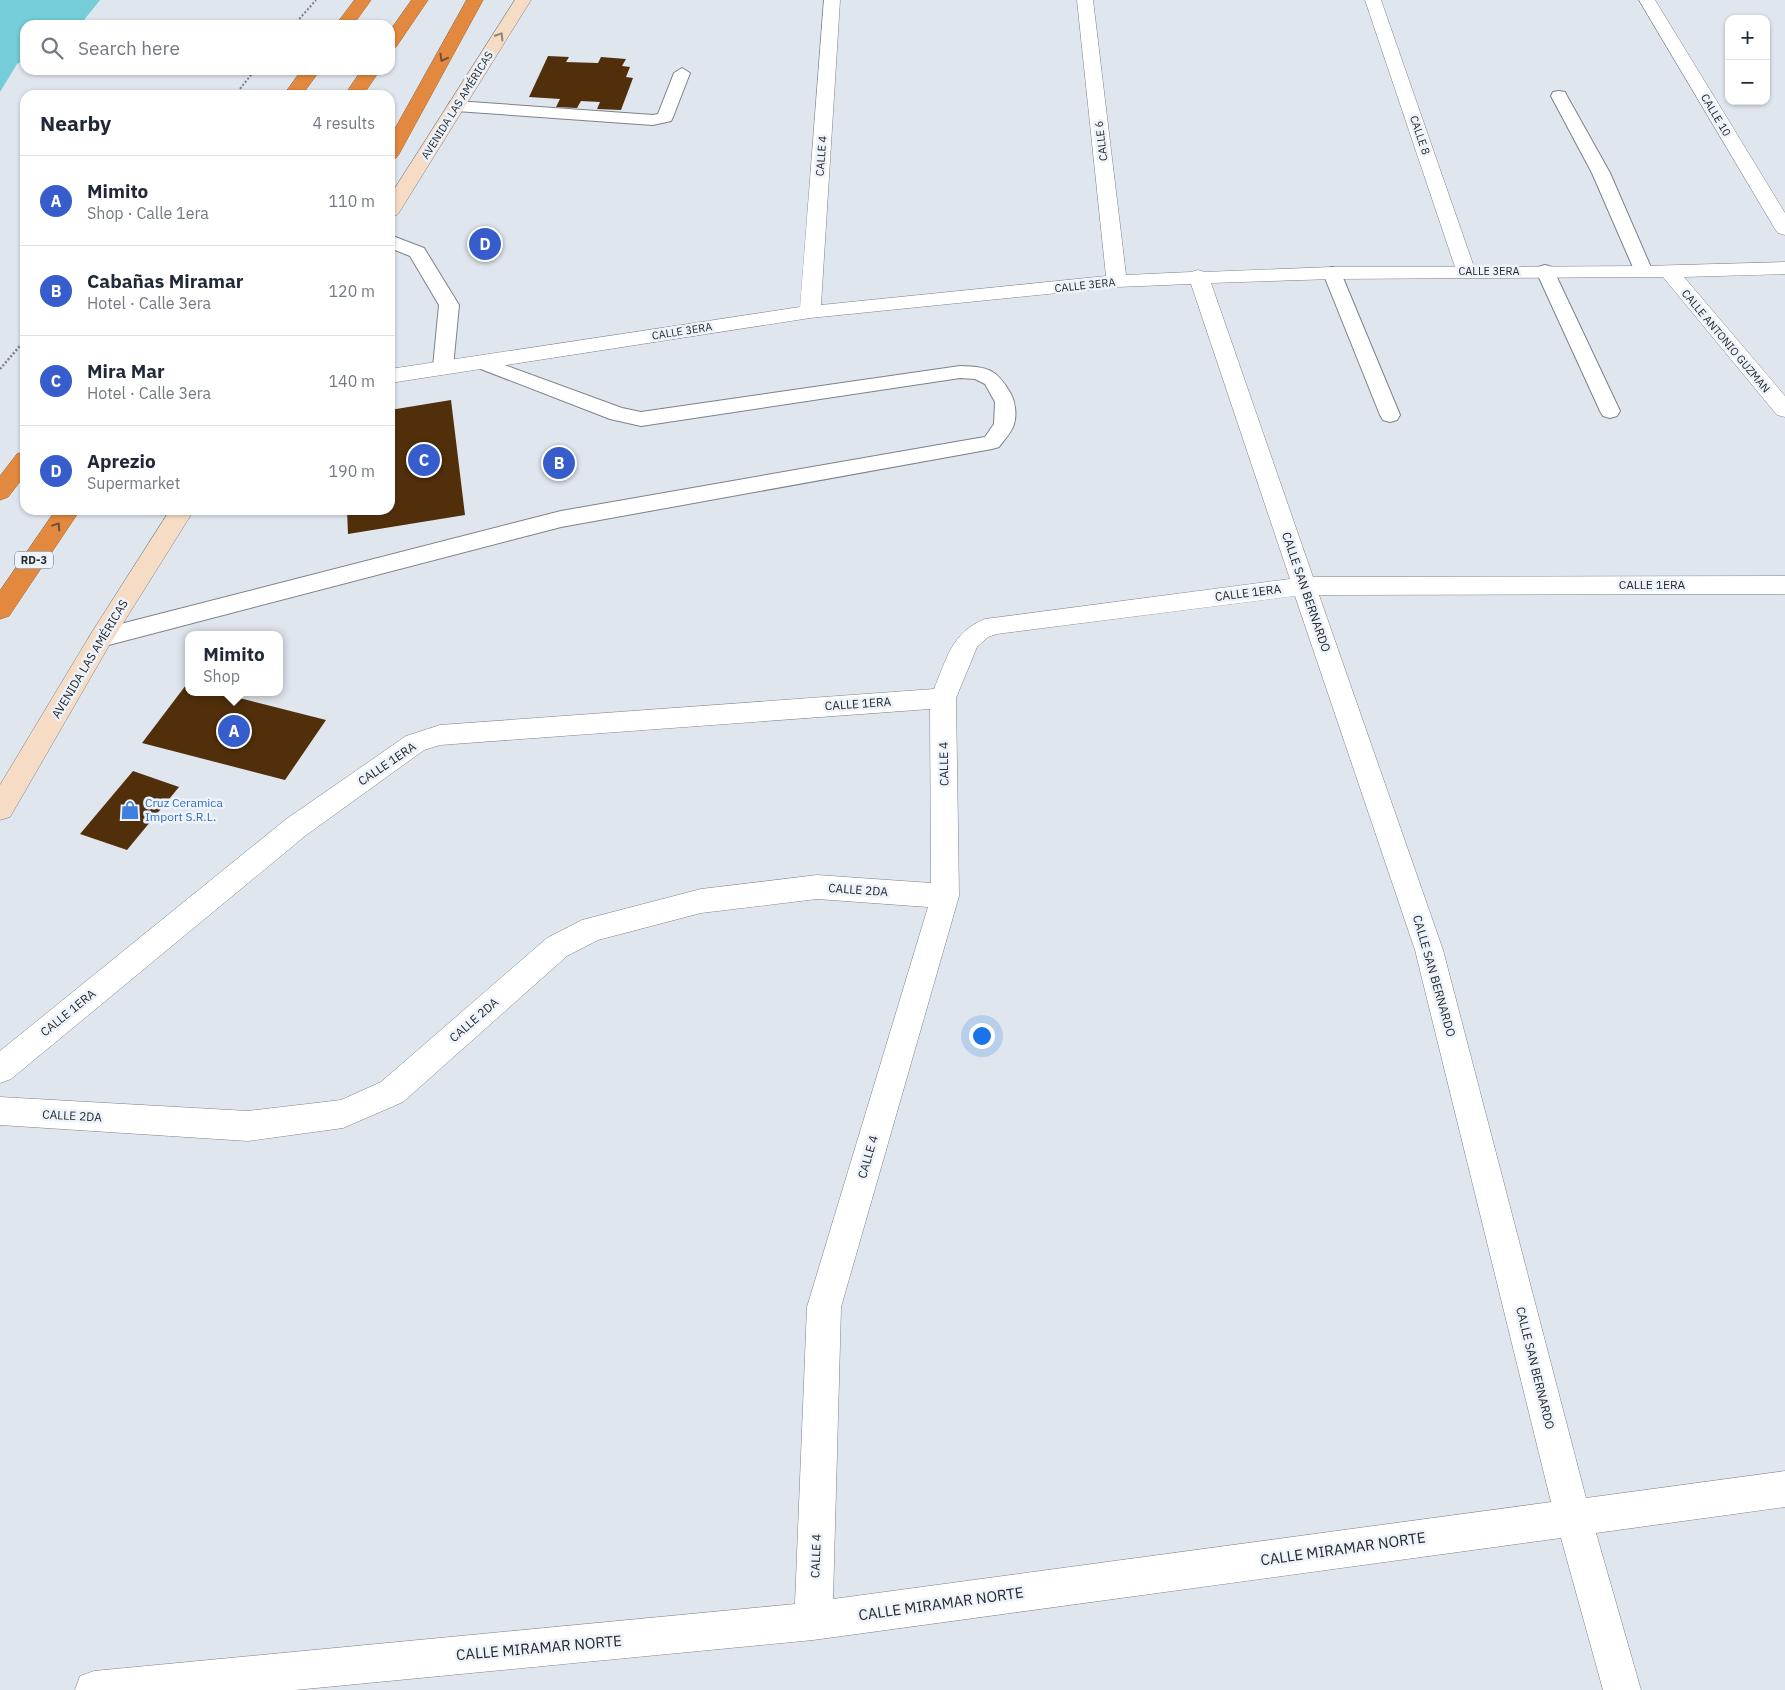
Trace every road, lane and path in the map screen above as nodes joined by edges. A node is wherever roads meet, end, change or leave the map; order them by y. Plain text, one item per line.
1 (316, 0) edge
2 (363, 0) edge
3 (420, 0) edge
4 (475, 0) edge
5 (523, 0) edge
6 (832, 0) edge
7 (1085, 0) edge
8 (1373, 0) edge
9 (1647, 0) edge
10 (298, 20) edge
11 (348, 20) edge
12 (395, 36) edge
13 (682, 73) dead end
14 (251, 75) edge
15 (307, 75) edge
16 (368, 75) edge
17 (239, 90) edge
18 (297, 90) edge
19 (357, 90) edge
20 (1558, 96) dead end
21 (456, 106) junction
22 (395, 145) edge
23 (395, 203) edge
24 (1785, 229) edge
25 (395, 243) edge
26 (1785, 268) edge
27 (1466, 271) junction
28 (1545, 271) junction
29 (1668, 271) junction
30 (1644, 272) junction
31 (1332, 273) junction
32 (1198, 276) junction
33 (1117, 281) junction
34 (810, 312) junction
35 (20, 346) edge
36 (480, 362) junction
37 (443, 367) junction
38 (0, 369) edge
39 (395, 375) edge
40 (1610, 410) dead end
41 (1785, 410) edge
42 (1390, 415) dead end
43 (20, 466) edge
44 (0, 492) edge
45 (65, 515) edge
46 (179, 515) edge
47 (1785, 585) edge
48 (1304, 586) junction
49 (0, 610) edge
50 (101, 638) junction
51 (943, 698) junction
52 (0, 809) edge
53 (945, 896) junction
54 (0, 1069) edge
55 (0, 1112) edge
56 (1785, 1489) edge
57 (1573, 1517) junction
58 (813, 1622) junction
59 (94, 1690) edge
60 (1622, 1690) edge

1 - 10 path
2 - 11 highway
3 - 12 highway
4 -> 22 highway
21 -> 5 main road, AVENIDA LAS AMÉRICAS
6 - 34 street, CALLE 4
7 - 33 street, CALLE 6
8 - 27 street, CALLE 8
9 - 24 street, CALLE 10
13 - 21 lane
14 - 17 path
15 - 18 highway
16 - 19 highway
20 - 30 lane
21 - 23 main road, AVENIDA LAS AMÉRICAS
25 - 37 lane
26 - 29 street, CALLE 3ERA
27 - 28 street, CALLE 3ERA
27 - 31 street, CALLE 3ERA
28 - 30 street, CALLE 3ERA
28 - 40 lane
29 - 30 street, CALLE 3ERA
29 - 41 street, CALLE ANTONIO GUZMAN
31 - 32 street, CALLE 3ERA
31 - 42 lane
32 - 33 street, CALLE 3ERA
32 - 48 street, CALLE SAN BERNARDO
33 - 34 street, CALLE 3ERA
34 - 36 street, CALLE 3ERA
35 - 38 path
36 - 37 street, CALLE 3ERA
36 - 50 lane
37 - 39 street, CALLE 3ERA
43 - 44 highway
49 -> 45 highway, RD-3
46 - 50 main road, AVENIDA LAS AMÉRICAS
47 - 48 street, CALLE 1ERA
48 - 51 street, CALLE 1ERA
48 - 57 street, CALLE SAN BERNARDO
50 - 52 main road, AVENIDA LAS AMÉRICAS
51 - 53 street, CALLE 4
51 - 54 street, CALLE 1ERA
53 - 55 street, CALLE 2DA
53 - 58 street, CALLE 4
56 - 57 street, CALLE MIRAMAR NORTE
57 - 58 street, CALLE MIRAMAR NORTE
57 - 60 street, CALLE SAN BERNARDO
58 - 59 street, CALLE MIRAMAR NORTE

